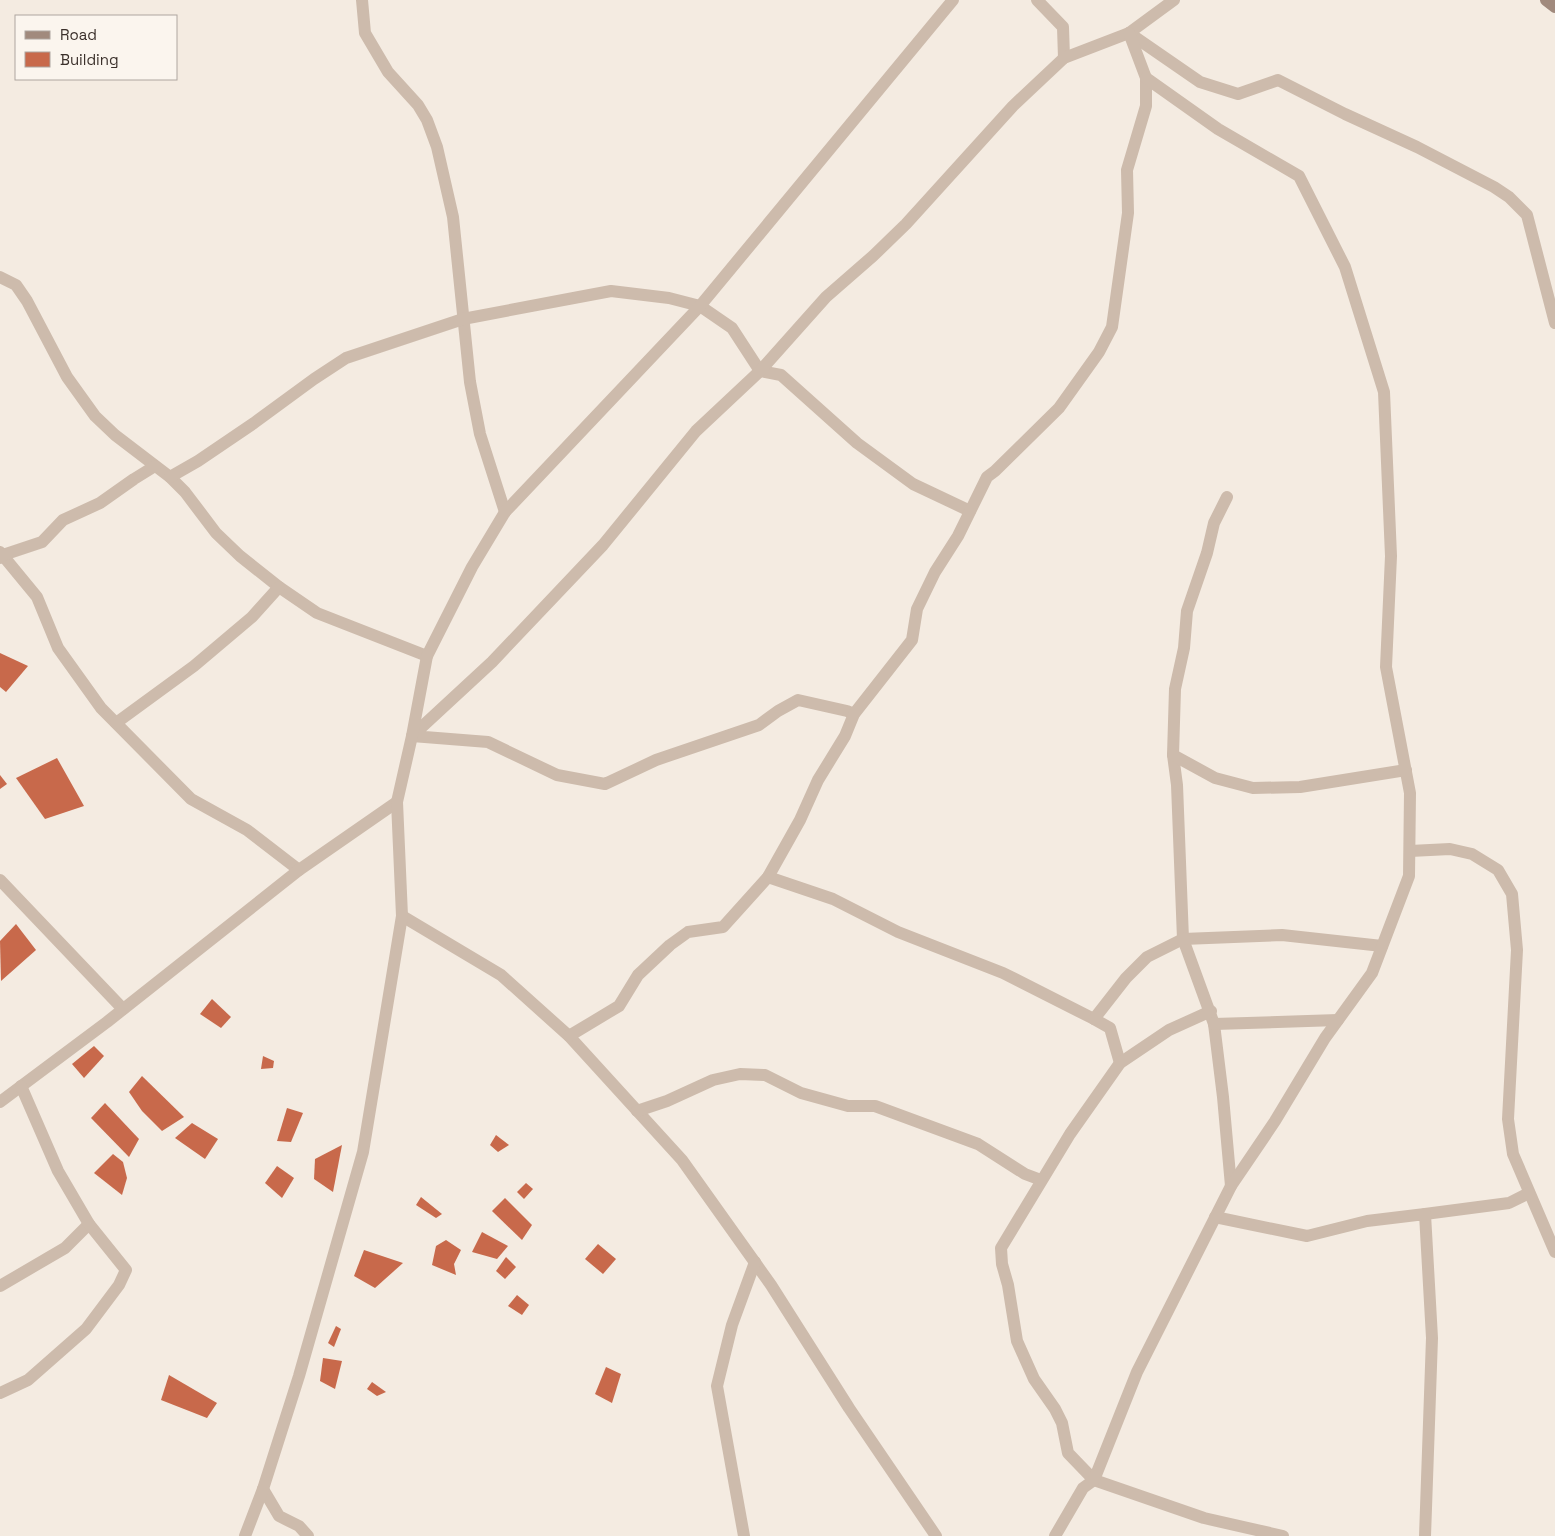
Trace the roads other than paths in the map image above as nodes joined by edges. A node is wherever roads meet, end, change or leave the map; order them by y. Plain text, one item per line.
1 (362, 0) edge
2 (953, 0) edge
3 (1037, 0) edge
4 (1174, 0) edge
5 (1546, 0) edge
6 (1555, 7) edge
7 (1129, 33) junction
8 (1064, 58) junction
9 (1146, 78) junction
10 (0, 277) edge
11 (700, 306) junction
12 (464, 319) junction
13 (1555, 323) edge
14 (760, 371) junction
15 (155, 466) junction
16 (170, 477) junction
17 (1227, 497) dead end
18 (970, 511) junction
19 (505, 512) junction
20 (1, 555) edge
21 (278, 587) junction
22 (427, 656) junction
23 (854, 714) junction
24 (116, 723) junction
25 (412, 736) junction
26 (1173, 755) junction
27 (1406, 770) junction
28 (397, 802) junction
29 (1410, 851) junction
30 (299, 870) junction
31 (768, 877) junction
32 (0, 880) edge
33 (402, 916) junction
34 (1183, 939) junction
35 (1382, 946) junction
36 (123, 1009) junction
37 (1211, 1011) junction
38 (1094, 1019) junction
39 (1338, 1020) junction
40 (1214, 1024) junction
41 (569, 1036) junction
42 (1120, 1063) junction
43 (21, 1086) junction
44 (0, 1102) edge
45 (637, 1111) junction
46 (1041, 1180) junction
47 (1230, 1186) junction
48 (1529, 1193) junction
49 (1425, 1214) junction
50 (1215, 1216) junction
51 (89, 1224) junction
52 (1555, 1252) edge
53 (754, 1262) junction
54 (0, 1286) edge
55 (0, 1393) edge
56 (1094, 1480) junction
57 (263, 1489) junction
58 (245, 1536) edge
59 (308, 1536) edge
60 (744, 1536) edge
61 (936, 1536) edge
62 (1056, 1536) edge
63 (1283, 1536) edge
64 (1425, 1536) edge

1 - 12 street
2 - 11 street
3 - 8 street
4 - 7 street
5 - 6 street
7 - 8 street
7 - 9 street
7 - 13 street
8 - 14 street
9 - 18 street
9 - 27 street
10 - 15 street
11 - 12 street
11 - 14 street
11 - 19 street
12 - 16 street
12 - 19 street
14 - 18 street
14 - 25 street
15 - 16 street
15 - 20 street
16 - 21 street
17 - 26 street
18 - 23 street
19 - 22 street
20 - 24 street
21 - 22 street
21 - 24 street
22 - 25 street
23 - 25 street
23 - 31 street
24 - 30 street
25 - 28 street
26 - 27 street
26 - 34 street
27 - 29 street
28 - 30 street
28 - 33 street
29 - 35 street
29 - 48 street
30 - 36 street
31 - 38 street
31 - 41 street
32 - 36 street
33 - 41 street
33 - 57 street
34 - 35 street
34 - 37 street
34 - 38 street
35 - 39 street
36 - 43 street
37 - 40 street
37 - 42 street
38 - 42 street
39 - 40 street
39 - 47 street
40 - 47 street
41 - 45 street
42 - 46 street
43 - 44 street
43 - 51 street
45 - 46 street
45 - 53 street
46 - 56 street
47 - 50 street
48 - 49 street
48 - 52 street
49 - 50 street
49 - 64 street
50 - 56 street
51 - 54 street
51 - 55 street
53 - 60 street
53 - 61 street
56 - 62 street
56 - 63 street
57 - 58 street
57 - 59 street

